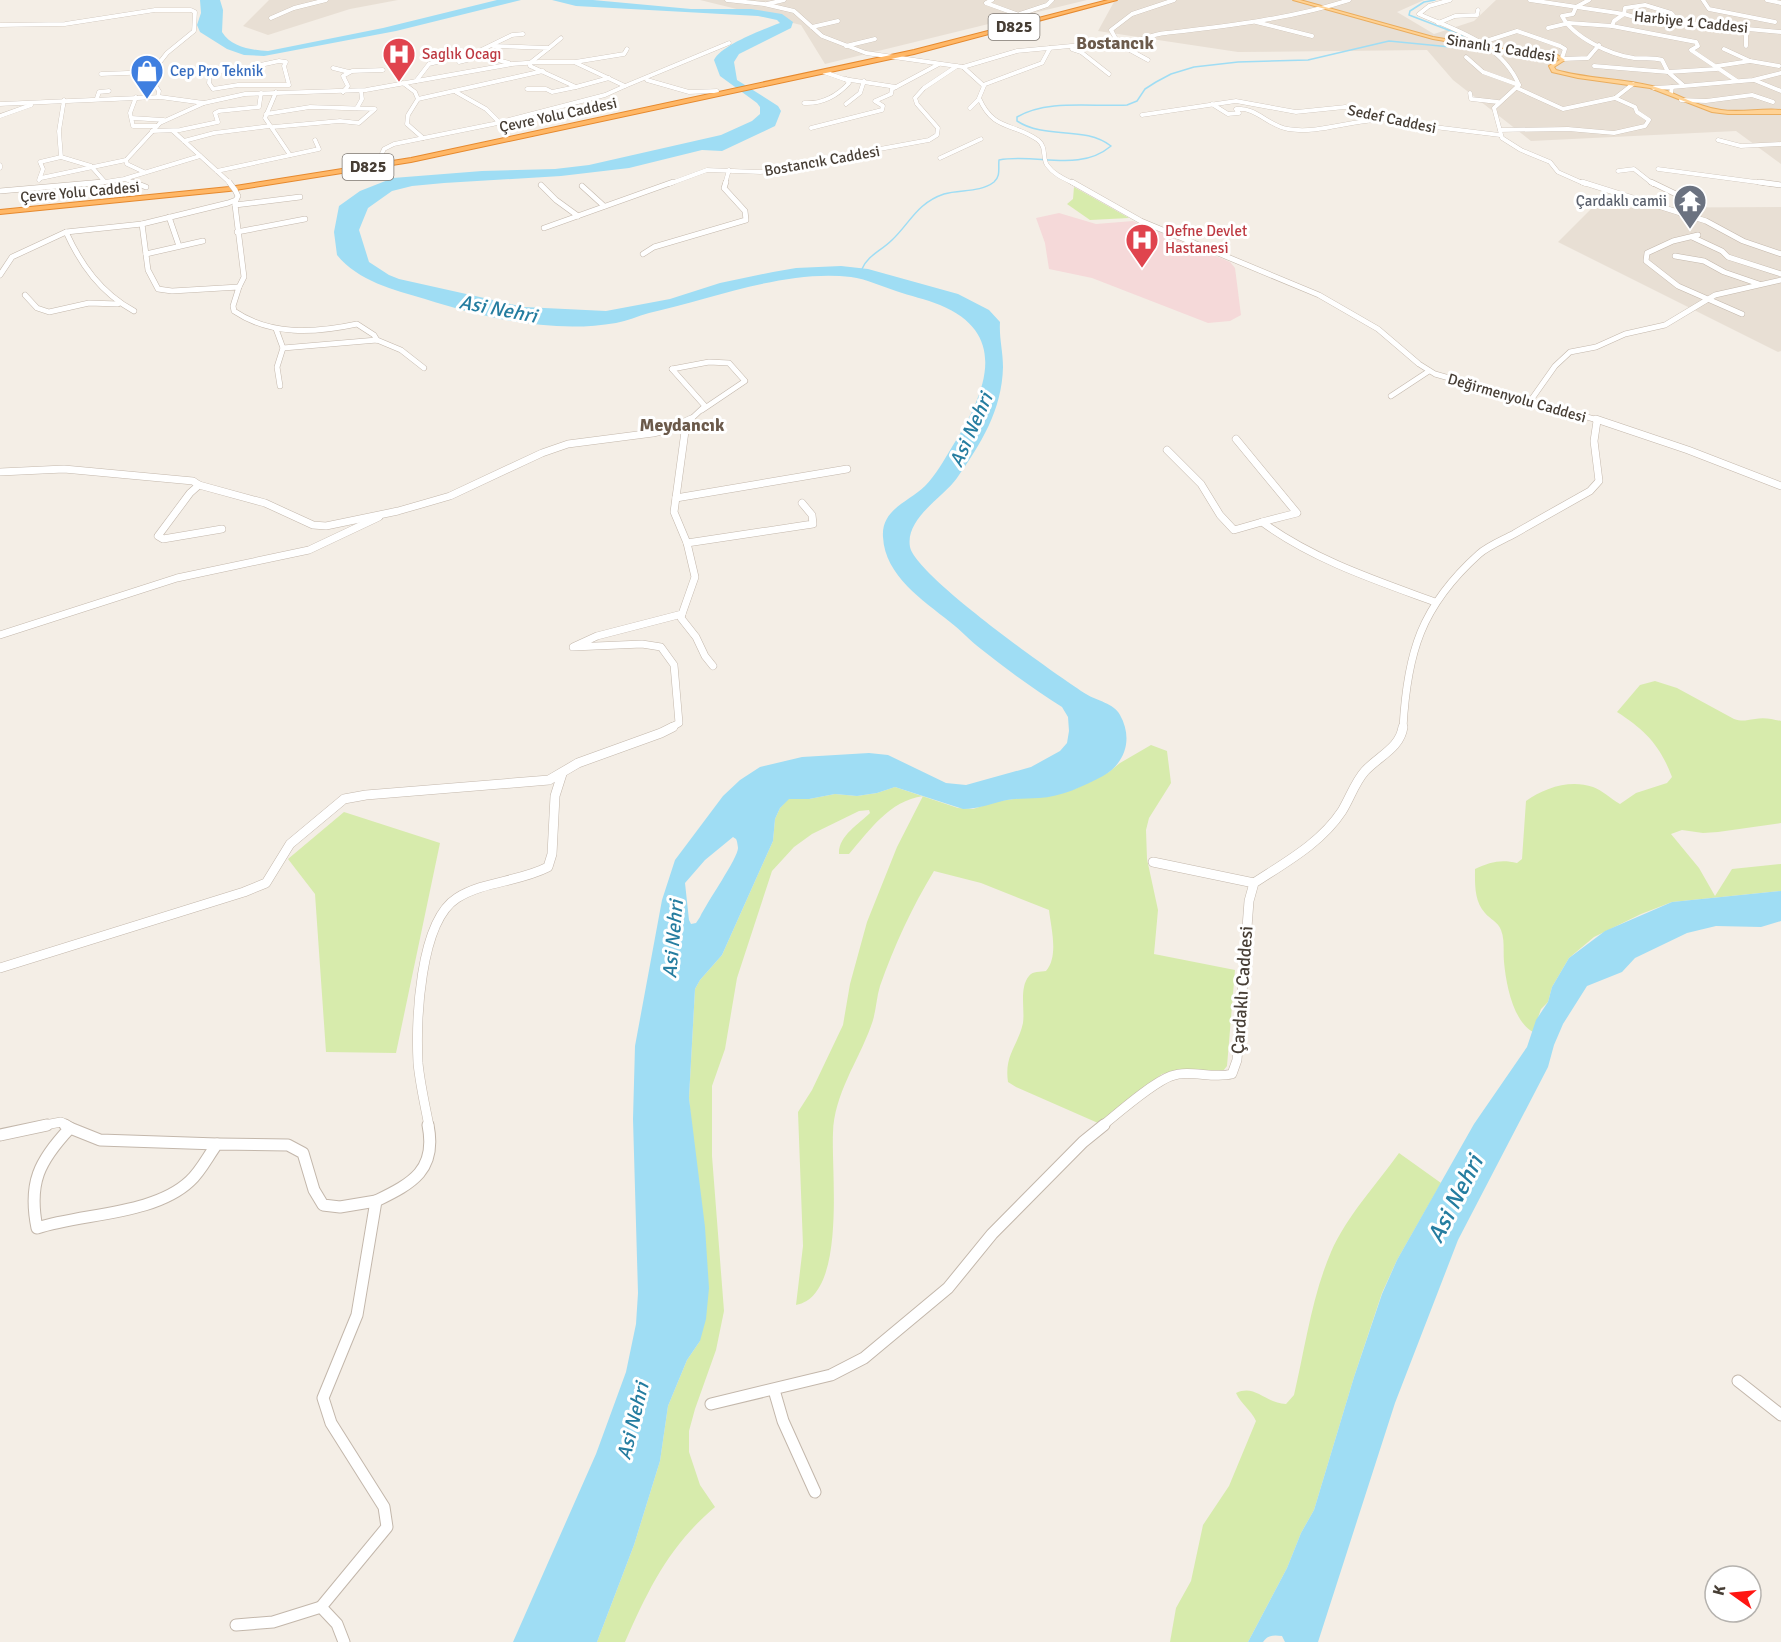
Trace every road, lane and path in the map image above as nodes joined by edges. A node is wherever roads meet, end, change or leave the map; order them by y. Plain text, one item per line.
1 (326, 0) edge
2 (727, 0) edge
3 (783, 0) edge
4 (980, 0) edge
5 (992, 0) edge
6 (1052, 0) edge
7 (1099, 0) edge
8 (1114, 0) edge
9 (1174, 0) edge
10 (1295, 0) edge
11 (1349, 0) edge
12 (1450, 0) edge
13 (1530, 0) edge
14 (1589, 0) edge
15 (1703, 0) edge
16 (1767, 0) edge
17 (986, 3) junction
18 (1781, 3) edge
19 (767, 4) junction
20 (1576, 7) junction
21 (1324, 8) junction
22 (1478, 10) dead end
23 (1020, 14) junction
24 (1624, 14) junction
25 (271, 18) dead end
26 (1030, 19) junction
27 (838, 21) dead end
28 (1252, 21) junction
29 (1668, 21) junction
30 (1781, 21) edge
31 (1438, 22) junction
32 (1774, 22) junction
33 (1565, 24) junction
34 (0, 25) edge
35 (1612, 26) junction
36 (812, 27) junction
37 (1548, 28) dead end
38 (1746, 28) junction
39 (1780, 32) edge
40 (523, 34) dead end
41 (1312, 36) dead end
42 (561, 38) dead end
43 (874, 39) dead end
44 (1115, 41) junction
45 (729, 43) dead end
46 (1486, 45) junction
47 (1599, 45) junction
48 (493, 46) junction
49 (845, 46) junction
50 (1746, 46) dead end
51 (549, 48) junction
52 (1050, 48) junction
53 (1066, 48) junction
54 (627, 49) dead end
55 (1724, 49) dead end
56 (470, 53) junction
57 (1609, 54) dead end
58 (482, 56) junction
59 (889, 56) junction
60 (910, 56) junction
61 (1466, 57) dead end
62 (1562, 58) junction
63 (1631, 58) junction
64 (1148, 60) dead end
65 (1750, 61) junction
66 (459, 62) dead end
67 (574, 62) junction
68 (530, 63) junction
69 (512, 64) junction
70 (939, 64) junction
71 (1780, 65) edge
72 (1594, 66) dead end
73 (958, 67) junction
74 (1717, 67) junction
75 (333, 68) dead end
76 (383, 70) dead end
77 (928, 70) junction
78 (544, 71) junction
79 (153, 72) junction
80 (824, 72) junction
81 (1668, 72) junction
82 (350, 73) junction
83 (1781, 73) edge
84 (101, 74) dead end
85 (1109, 74) dead end
86 (609, 78) junction
87 (846, 79) junction
88 (644, 80) junction
89 (780, 80) junction
90 (1754, 80) junction
91 (416, 81) junction
92 (864, 81) junction
93 (1737, 81) junction
94 (403, 83) junction
95 (1632, 84) junction
96 (983, 85) junction
97 (1683, 85) junction
98 (480, 86) junction
99 (625, 86) junction
100 (576, 87) junction
101 (896, 87) junction
102 (1518, 87) junction
103 (1672, 87) junction
104 (487, 88) dead end
105 (1654, 88) junction
106 (213, 89) junction
107 (527, 89) dead end
108 (728, 90) junction
109 (109, 91) dead end
110 (361, 91) junction
111 (717, 91) junction
112 (1781, 91) edge
113 (276, 92) junction
114 (343, 92) junction
115 (456, 92) junction
116 (261, 93) junction
117 (1470, 93) dead end
118 (1670, 94) junction
119 (136, 97) junction
120 (158, 97) junction
121 (226, 97) junction
122 (97, 98) junction
123 (1615, 98) junction
124 (418, 99) junction
125 (980, 99) junction
126 (64, 100) junction
127 (1681, 100) junction
128 (37, 102) junction
129 (1498, 102) junction
130 (1773, 102) dead end
131 (204, 103) junction
132 (804, 103) dead end
133 (0, 104) edge
134 (846, 104) dead end
135 (1212, 104) junction
136 (269, 106) junction
137 (258, 107) junction
138 (357, 108) junction
139 (970, 108) dead end
140 (1781, 112) edge
141 (266, 114) junction
142 (1142, 115) dead end
143 (0, 117) edge
144 (132, 118) junction
145 (164, 120) junction
146 (1393, 122) junction
147 (500, 123) junction
148 (157, 126) junction
149 (271, 126) junction
150 (811, 128) dead end
151 (152, 131) junction
152 (173, 131) junction
153 (1500, 133) junction
154 (423, 138) junction
155 (981, 139) dead end
156 (315, 140) dead end
157 (1718, 140) dead end
158 (184, 141) junction
159 (1781, 144) edge
160 (290, 155) junction
161 (200, 156) junction
162 (61, 157) junction
163 (940, 158) dead end
164 (126, 160) junction
165 (379, 160) junction
166 (411, 160) junction
167 (91, 166) junction
168 (1658, 169) dead end
169 (729, 170) junction
170 (218, 171) junction
171 (1618, 171) dead end
172 (145, 172) junction
173 (41, 178) junction
174 (124, 179) junction
175 (105, 182) junction
176 (228, 182) junction
177 (541, 185) dead end
178 (1781, 185) edge
179 (582, 186) dead end
180 (146, 187) dead end
181 (33, 188) junction
182 (235, 190) junction
183 (0, 191) edge
184 (300, 197) dead end
185 (86, 200) junction
186 (236, 202) junction
187 (604, 206) junction
188 (0, 208) edge
189 (57, 208) junction
190 (0, 212) edge
191 (1681, 214) junction
192 (578, 216) junction
193 (169, 217) junction
194 (305, 219) dead end
195 (142, 224) junction
196 (544, 228) dead end
197 (674, 231) dead end
198 (66, 232) junction
199 (237, 232) junction
200 (1698, 235) dead end
201 (1692, 237) junction
202 (682, 238) junction
203 (203, 241) dead end
204 (179, 246) junction
205 (146, 254) junction
206 (643, 254) dead end
207 (1781, 254) edge
208 (1675, 256) dead end
209 (1781, 274) edge
210 (0, 275) edge
211 (1781, 280) edge
212 (1760, 284) junction
213 (239, 286) junction
214 (25, 295) dead end
215 (1704, 300) junction
216 (118, 304) junction
217 (134, 311) dead end
218 (1742, 314) dead end
219 (276, 329) junction
220 (377, 340) junction
221 (284, 348) junction
222 (424, 368) dead end
223 (1428, 371) junction
224 (280, 386) dead end
225 (1391, 396) dead end
226 (1531, 400) junction
227 (700, 411) junction
228 (1597, 421) junction
229 (686, 424) junction
230 (1236, 439) dead end
231 (1167, 450) dead end
232 (847, 469) dead end
233 (0, 472) edge
234 (199, 485) junction
235 (1781, 486) edge
236 (676, 498) junction
237 (802, 503) dead end
238 (385, 514) junction
239 (1262, 522) junction
240 (222, 529) dead end
241 (687, 543) junction
242 (1435, 602) junction
243 (682, 614) junction
244 (0, 635) edge
245 (713, 666) dead end
246 (562, 774) junction
247 (1153, 862) dead end
248 (1254, 883) junction
249 (0, 968) edge
250 (70, 1128) junction
251 (0, 1135) edge
252 (217, 1144) junction
253 (376, 1201) junction
254 (1738, 1381) dead end
255 (774, 1390) junction
256 (711, 1404) dead end
257 (1781, 1415) edge
258 (814, 1492) dead end
259 (321, 1607) junction
260 (236, 1625) dead end
261 (344, 1642) edge

1 - 25 street
2 - 19 street
3 - 19 street
4 - 17 street
5 - 17 street
6 - 23 street
7 - 26 highway, Çevre Yolu Caddesi / D825
8 - 60 highway, Çevre Yolu Caddesi / D825
9 - 44 street
10 - 21 main road, Sinanlı 1 Caddesi
11 - 21 street
12 - 31 street
13 - 20 street, Harbiye 1 Caddesi
14 - 20 street
15 - 32 street
16 - 18 street
17 - 23 street
19 - 36 street
20 - 24 street, Harbiye 1 Caddesi
20 - 33 street
21 - 28 street
21 - 46 main road, Sinanlı 1 Caddesi
22 - 31 street
23 - 26 street
24 - 29 street, Harbiye 1 Caddesi
24 - 29 street
24 - 35 street
26 - 59 highway, Çevre Yolu Caddesi / D825
27 - 36 street
28 - 41 street
28 - 44 street
29 - 38 street, Harbiye 1 Caddesi
30 - 32 street
31 - 46 street
32 - 39 street
33 - 35 street
33 - 37 street
33 - 47 street
34 - 79 street
35 - 74 street
36 - 49 street
38 - 39 street, Harbiye 1 Caddesi
38 - 50 street
40 - 48 street
42 - 51 street
43 - 49 street
44 - 53 street
44 - 64 street
45 - 88 street
46 - 62 main road, Sinanlı 1 Caddesi
46 - 62 street
46 - 102 street
47 - 62 street
47 - 63 street
48 - 51 street
48 - 56 street
49 - 59 street
51 - 68 street
52 - 53 street
52 - 73 street
52 - 96 street
53 - 85 street
54 - 67 street
55 - 65 street
56 - 58 street
56 - 91 street
57 - 63 street
58 - 66 street
58 - 69 street
59 - 60 highway, Çevre Yolu Caddesi / D825
59 - 80 highway, Çevre Yolu Caddesi / D825
59 - 89 highway, Çevre Yolu Caddesi / D825
60 - 70 street
61 - 102 street
62 - 95 main road, Sinanlı 1 Caddesi
63 - 81 street
65 - 71 street
65 - 74 street
67 - 68 street
67 - 86 street
68 - 69 street
68 - 78 street
69 - 91 street
70 - 73 street
70 - 77 street
72 - 81 street
73 - 77 street
73 - 96 street
73 - 169 street, Bostancık Caddesi
74 - 81 street
74 - 93 street
75 - 82 street
76 - 82 street
77 - 101 street
78 - 98 street
78 - 100 street
79 - 84 street
79 - 120 street
80 - 87 street
80 - 89 highway, Çevre Yolu Caddesi / D825
81 - 97 street
82 - 114 street
83 - 90 street
86 - 99 street
86 - 100 street
87 - 92 street
87 - 132 street
88 - 99 street
88 - 111 street
89 - 108 highway, Çevre Yolu Caddesi / D825
90 - 93 street
90 - 112 street
91 - 94 street
92 - 101 street
92 - 134 street
93 - 97 street
94 - 110 street
94 - 124 street
95 - 105 main road, Sinanlı 1 Caddesi
95 - 123 street
96 - 125 street
97 - 103 street
98 - 104 street
98 - 115 street
99 - 147 street
100 - 107 street
101 - 150 street
102 - 123 street
102 - 129 street
103 - 105 street
103 - 118 street
105 - 118 main road, Sinanlı 1 Caddesi
106 - 106 street
106 - 121 street
108 - 111 highway, Çevre Yolu Caddesi / D825
108 - 166 highway, Çevre Yolu Caddesi / D825
109 - 122 street
110 - 114 street
110 - 138 street
111 - 165 highway, Çevre Yolu Caddesi / D825
113 - 114 street
113 - 116 street
113 - 136 street
115 - 124 street
115 - 147 street
116 - 121 street
116 - 137 street
117 - 129 street
118 - 127 main road, Sinanlı 1 Caddesi
119 - 120 street
119 - 122 street
119 - 144 street
120 - 131 street
121 - 131 street
122 - 126 street
123 - 153 street, Sedef Caddesi
124 - 154 street
125 - 139 street
125 - 223 street, Değirmenyolu Caddesi
126 - 128 street
126 - 162 street
127 - 130 street
127 - 140 main road, Sinanlı 1 Caddesi
128 - 133 street
128 - 143 street
129 - 153 street
131 - 145 street
135 - 142 street, Sedef Caddesi
135 - 146 street, Sedef Caddesi
135 - 146 street
136 - 137 street
136 - 141 street
137 - 152 street
138 - 141 street
138 - 149 street
141 - 149 street
144 - 145 street
144 - 148 street
145 - 148 street
146 - 153 street, Sedef Caddesi
147 - 154 street
148 - 151 street
149 - 158 street
149 - 160 street
151 - 152 street
151 - 164 street
152 - 158 street
153 - 191 street
154 - 165 street
155 - 163 street
156 - 160 street
157 - 159 street
158 - 161 street
160 - 170 street
161 - 170 street
161 - 172 street
162 - 167 street
162 - 173 street
164 - 167 street
164 - 172 street
165 - 176 highway
165 - 185 highway, Çevre Yolu Caddesi / D825
166 - 182 highway
166 - 189 highway, Çevre Yolu Caddesi / D825
167 - 173 street
167 - 175 street
168 - 178 street
169 - 187 street, Bostancık Caddesi
169 - 202 street
170 - 176 street
171 - 191 street
172 - 174 street
173 - 181 street
174 - 175 street
174 - 180 street
175 - 181 street
176 - 182 street, bridge
176 - 185 highway
177 - 192 street
179 - 187 street
181 - 183 street
182 - 186 street
182 - 189 highway
184 - 186 street
185 - 188 highway, Çevre Yolu Caddesi / D825
186 - 193 street
186 - 199 street
187 - 192 street, Bostancık Caddesi
189 - 190 highway, Çevre Yolu Caddesi / D825
191 - 207 street
192 - 196 street, Bostancık Caddesi
193 - 195 street
193 - 204 street
194 - 199 street
195 - 198 street
195 - 205 street
197 - 202 street
198 - 210 street
198 - 216 street
199 - 213 street
200 - 201 street
201 - 209 street
201 - 215 street
202 - 206 street
203 - 204 street
204 - 205 street
205 - 213 street
208 - 212 street
211 - 212 street
212 - 215 street
213 - 219 street
214 - 216 street
215 - 218 street
215 - 226 street
216 - 217 street
219 - 220 street
219 - 221 street
220 - 221 street
220 - 222 street
221 - 224 street
223 - 225 street
223 - 226 street, Değirmenyolu Caddesi
226 - 228 street, Değirmenyolu Caddesi
227 - 227 street
227 - 229 street
228 - 235 street, Değirmenyolu Caddesi
228 - 242 street
229 - 236 street
229 - 238 street
230 - 239 street
231 - 239 street
232 - 236 street
233 - 234 street
234 - 238 street
234 - 240 street
236 - 241 street
237 - 241 street
238 - 244 street
239 - 242 street
241 - 243 street
242 - 248 street
243 - 245 street
243 - 246 street
246 - 249 street
246 - 253 street
247 - 248 street
248 - 255 street, Çardaklı Caddesi
250 - 251 street
250 - 252 street
250 - 252 street
252 - 253 street
253 - 259 street
254 - 257 street
255 - 256 street, Çardaklı Caddesi
255 - 258 street
259 - 260 street
259 - 261 street

